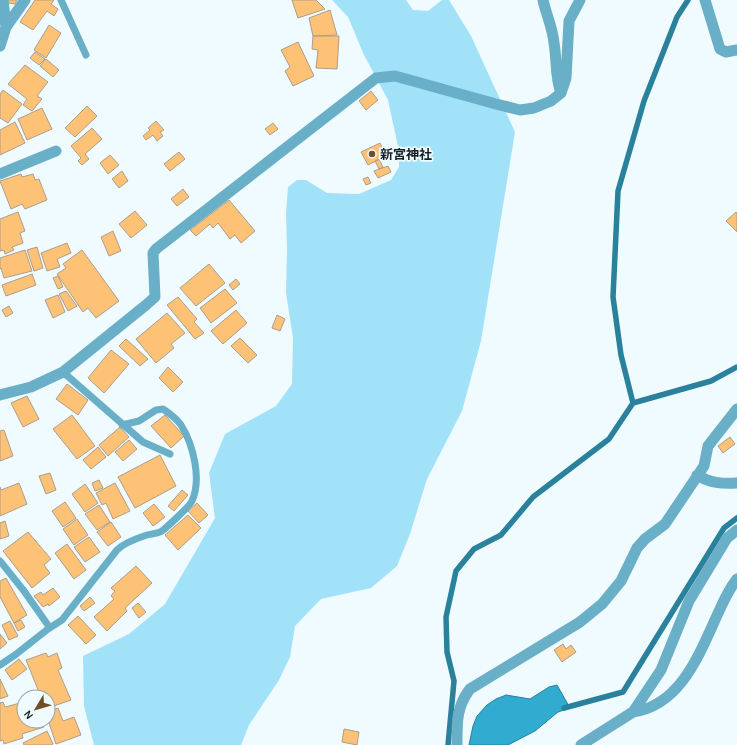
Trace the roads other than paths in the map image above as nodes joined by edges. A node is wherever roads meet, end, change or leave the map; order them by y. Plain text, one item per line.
1 (2, 0) edge
2 (25, 0) edge
3 (61, 0) edge
4 (543, 0) edge
5 (580, 0) edge
6 (705, 0) edge
7 (6, 27) junction
8 (0, 46) edge
9 (737, 50) edge
10 (86, 55) dead end
11 (561, 93) junction
12 (56, 151) dead end
13 (0, 174) edge
14 (63, 372) junction
15 (0, 395) edge
16 (737, 409) edge
17 (122, 425) junction
18 (170, 454) dead end
19 (697, 475) junction
20 (737, 483) edge
21 (737, 530) edge
22 (0, 561) edge
23 (737, 579) edge
24 (50, 628) junction
25 (0, 665) edge
26 (632, 712) junction
27 (457, 745) edge
28 (581, 745) edge

1 - 7 street
2 - 7 street
3 - 10 lane
4 - 11 street
5 - 11 street
6 - 9 street
7 - 8 street
11 - 14 street
12 - 13 street
14 - 15 street
14 - 17 lane
16 - 19 street
17 - 18 lane
17 - 24 lane
19 - 20 street
19 - 27 street
21 - 26 street
22 - 24 lane
23 - 26 street
24 - 25 lane
26 - 28 street

